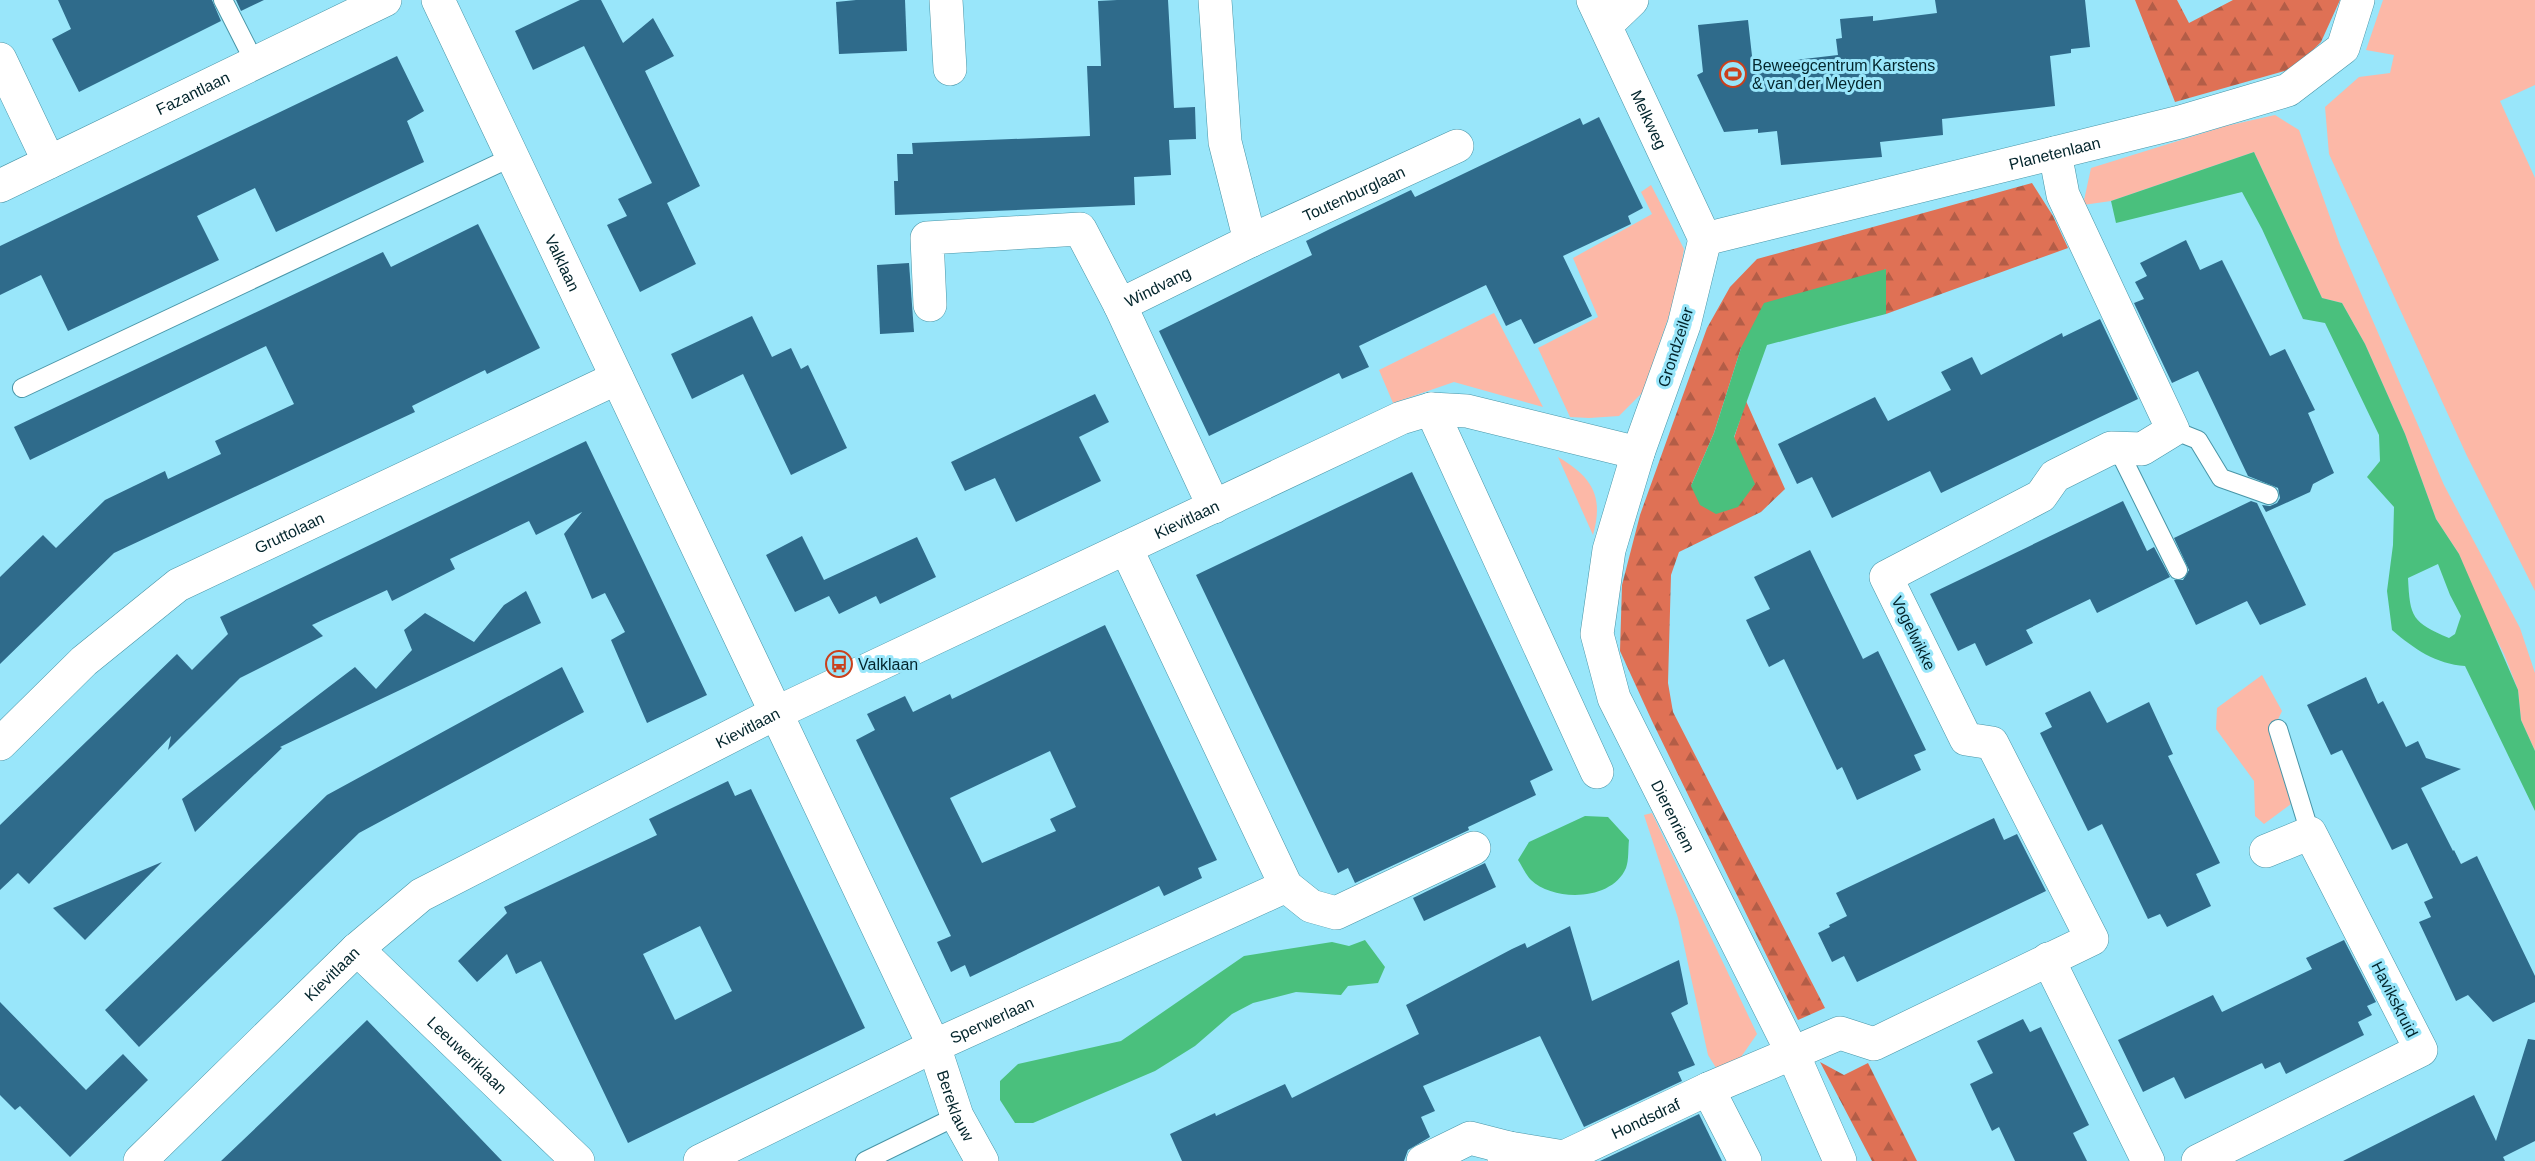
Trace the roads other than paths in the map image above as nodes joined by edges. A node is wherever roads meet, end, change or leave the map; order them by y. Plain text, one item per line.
1 (224, 0) edge
2 (385, 0) edge
3 (438, 0) edge
4 (946, 0) edge
5 (1215, 0) edge
6 (1632, 0) edge
7 (2358, 0) edge
8 (1600, 13) edge
9 (0, 59) edge
10 (255, 63) junction
11 (950, 69) dead end
12 (1457, 146) dead end
13 (2055, 153) junction
14 (512, 157) junction
15 (49, 162) junction
16 (0, 186) edge
17 (1705, 239) junction
18 (1250, 241) junction
19 (930, 305) dead end
20 (1120, 305) junction
21 (617, 378) junction
22 (22, 388) dead end
23 (1431, 409) junction
24 (2173, 430) junction
25 (2118, 449) junction
26 (1638, 453) junction
27 (2269, 495) dead end
28 (1214, 507) junction
29 (1126, 548) junction
30 (2178, 570) dead end
31 (776, 713) junction
32 (2278, 729) dead end
33 (0, 744) edge
34 (1597, 772) dead end
35 (2310, 833) junction
36 (1474, 848) dead end
37 (2266, 851) dead end
38 (1286, 886) junction
39 (357, 950) junction
40 (2048, 958) junction
41 (934, 1046) junction
42 (1793, 1054) junction
43 (1708, 1089) junction
44 (957, 1116) junction
45 (1506, 1155) edge
46 (141, 1161) edge
47 (578, 1161) edge
48 (700, 1161) edge
49 (865, 1161) edge
50 (982, 1161) edge
51 (1423, 1161) edge
52 (1745, 1161) edge
53 (1840, 1161) edge
54 (2148, 1161) edge
55 (2198, 1161) edge

1 - 10 lane
2 - 10 street, Fazantlaan
3 - 14 street, Valklaan
4 - 11 street
5 - 18 street
6 - 8 street
7 - 13 street, Planetenlaan
8 - 17 street, Melkweg
9 - 15 street
10 - 15 street, Fazantlaan
12 - 18 street, Toutenburglaan
13 - 17 street, Planetenlaan
13 - 24 street
14 - 21 street, Valklaan
14 - 22 lane
15 - 16 street, Fazantlaan
17 - 26 street, Grondzeiler
18 - 20 street, Windvang
19 - 20 street, Windvang
20 - 28 street
21 - 31 street, Valklaan
21 - 33 street, Gruttolaan
23 - 26 street, Kievitlaan
23 - 28 street, Kievitlaan
23 - 34 street
24 - 25 street, Vogelwikke
24 - 27 lane
25 - 30 lane
25 - 40 street, Vogelwikke
26 - 42 street, Dierenriem
28 - 29 street, Kievitlaan
29 - 31 street, Kievitlaan
29 - 38 street
31 - 39 street, Kievitlaan
31 - 41 street, Valklaan
32 - 35 lane
35 - 37 street
35 - 55 street, Havikskruid
36 - 38 street
38 - 41 street, Sperwerlaan
39 - 46 street, Kievitlaan
39 - 47 street, Leeuweriklaan
40 - 42 street, Vogelwikke
40 - 54 street
41 - 44 street, Bereklauw
41 - 48 street, Sperwerlaan
42 - 43 street, Hondsdraf
42 - 53 street, Dierenriem
43 - 45 street, Hondsdraf
43 - 52 street
44 - 49 lane
44 - 50 street, Bereklauw
45 - 51 street, Hondsdraf

